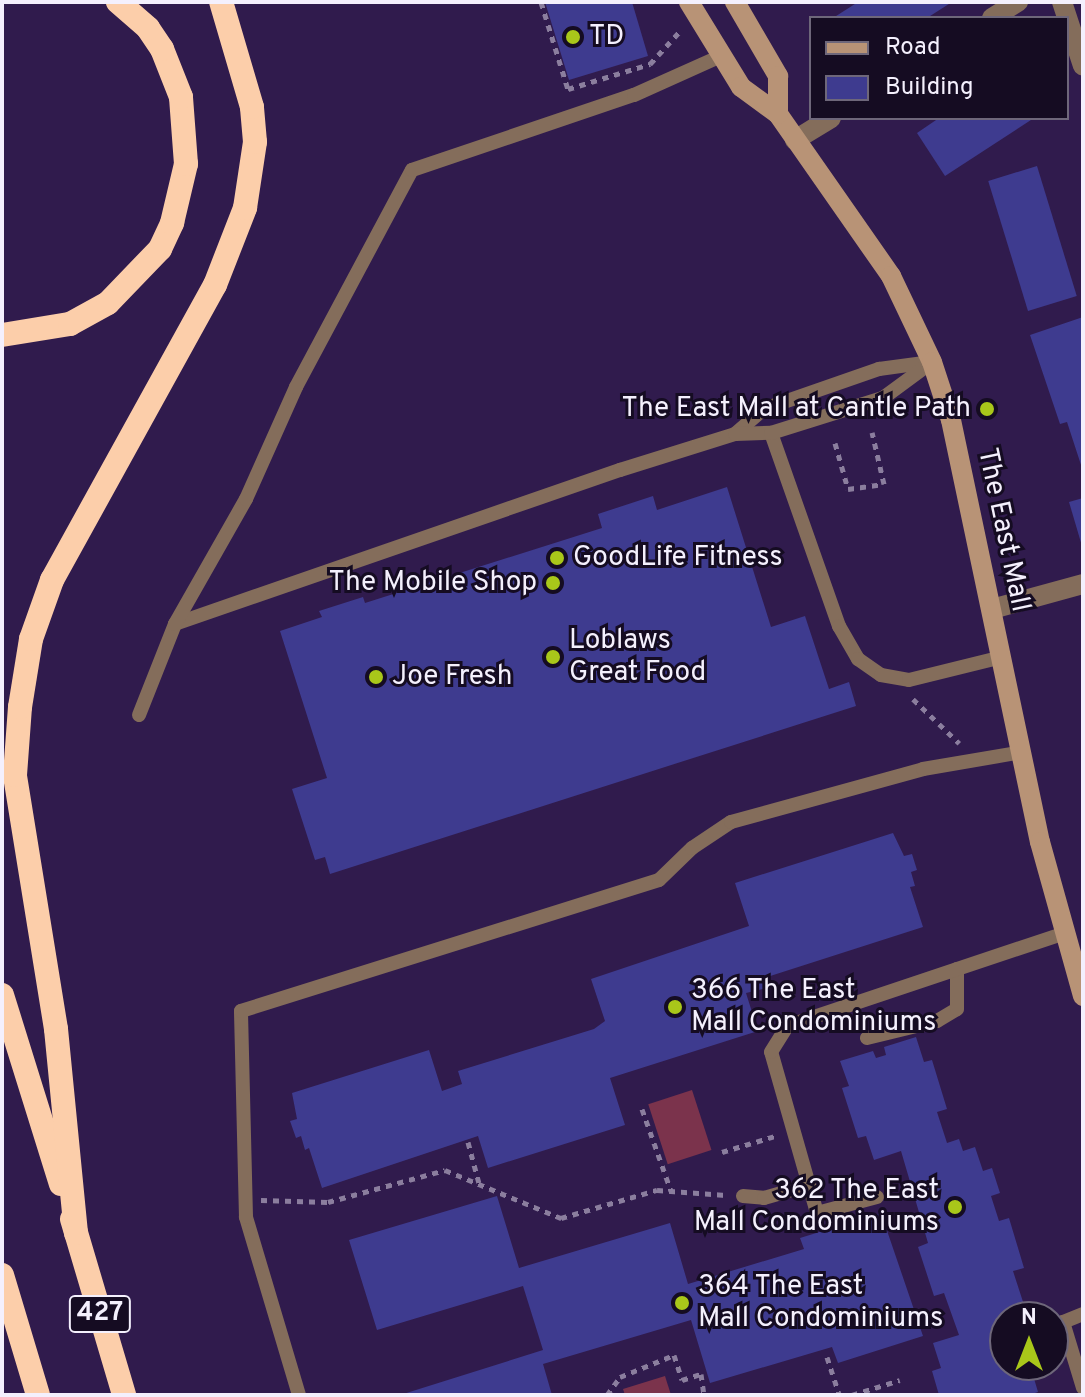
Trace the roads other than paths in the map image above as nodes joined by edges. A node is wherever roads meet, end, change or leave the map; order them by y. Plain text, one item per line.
1 (118, 2) edge
2 (221, 2) edge
3 (735, 2) edge
4 (1018, 2) edge
5 (692, 8) edge
6 (995, 16) edge
7 (1069, 23) edge
8 (721, 56) junction
9 (1083, 66) edge
10 (778, 114) junction
11 (828, 120) edge
12 (795, 140) junction
13 (2, 335) edge
14 (932, 362) junction
15 (771, 433) junction
16 (735, 434) junction
17 (1083, 584) edge
18 (992, 609) junction
19 (175, 624) junction
20 (1002, 657) junction
21 (139, 715) dead end
22 (1022, 752) junction
23 (1065, 933) junction
24 (957, 969) junction
25 (2, 995) edge
26 (1083, 996) edge
27 (867, 1038) dead end
28 (809, 1185) junction
29 (743, 1196) road end
30 (877, 1197) dead end
31 (76, 1233) junction
32 (2, 1275) edge
33 (1083, 1314) edge
34 (1083, 1388) edge
35 (38, 1395) edge
36 (124, 1395) edge
37 (299, 1395) edge

1 - 13 highway
2 - 31 highway
3 - 10 main road
4 - 6 street
5 - 8 main road, The East Mall
7 - 9 street
8 - 10 main road, The East Mall
8 - 19 lane
10 - 12 main road, The East Mall
11 - 12 street
12 - 14 main road, The East Mall
14 - 15 lane
14 - 16 lane
14 - 18 main road, The East Mall
15 - 16 lane
15 - 20 lane
16 - 19 lane
17 - 18 street
18 - 20 main road, The East Mall
19 - 21 lane
20 - 22 main road, The East Mall
22 - 23 main road, The East Mall
22 - 37 lane
23 - 24 lane
23 - 26 main road, The East Mall
24 - 27 lane
24 - 28 lane
25 - 31 highway, 427
28 - 29 lane
28 - 30 lane
31 - 36 highway, 427
32 - 35 highway
33 - 34 lane

